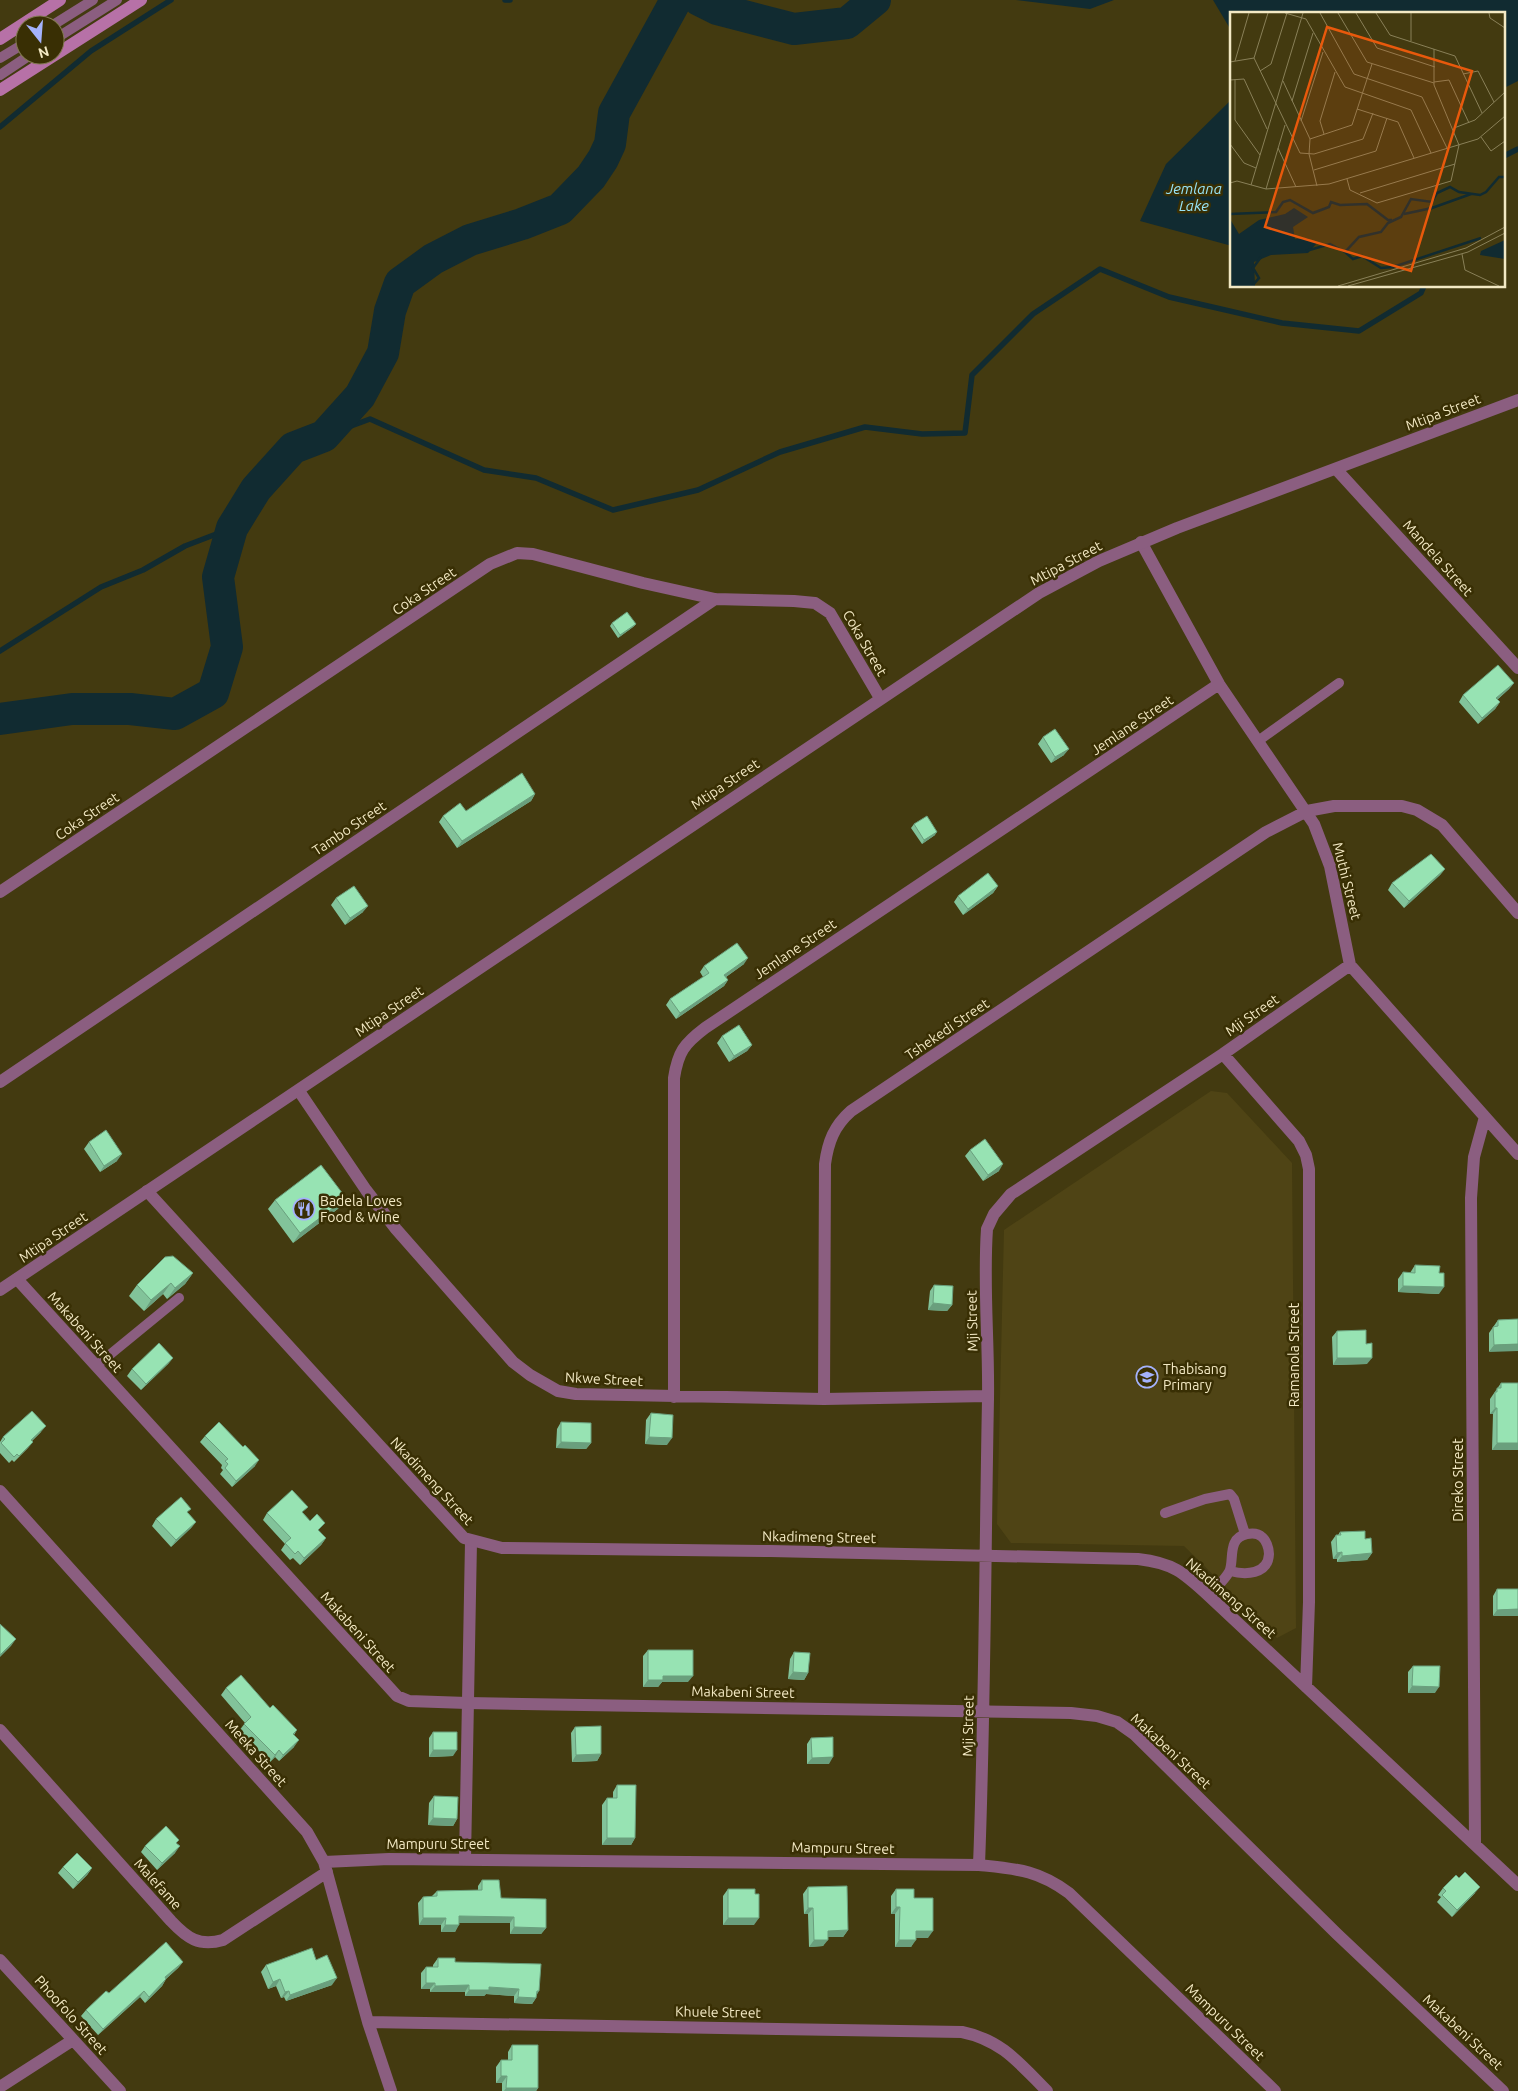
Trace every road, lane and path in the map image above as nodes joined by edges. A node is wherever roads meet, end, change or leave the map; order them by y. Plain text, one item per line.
1 (60, 0) edge
2 (93, 0) edge
3 (117, 0) edge
4 (141, 0) edge
5 (65, 18) edge
6 (65, 33) edge
7 (0, 39) edge
8 (15, 49) edge
9 (0, 58) edge
10 (15, 65) edge
11 (0, 75) edge
12 (0, 90) edge
13 (1518, 400) edge
14 (1336, 469) junction
15 (1141, 542) junction
16 (715, 599) junction
17 (1518, 668) edge
18 (1339, 683) dead end
19 (1219, 684) junction
20 (880, 698) junction
21 (1258, 741) junction
22 (1307, 811) junction
23 (0, 892) edge
24 (1518, 913) edge
25 (1350, 965) junction
26 (1223, 1054) junction
27 (0, 1082) edge
28 (299, 1091) junction
29 (1485, 1117) junction
30 (1518, 1154) edge
31 (147, 1191) junction
32 (17, 1279) junction
33 (0, 1290) edge
34 (180, 1298) edge
35 (96, 1366) junction
36 (988, 1396) junction
37 (674, 1397) junction
38 (824, 1399) junction
39 (2, 1498) edge
40 (1165, 1513) dead end
41 (1245, 1534) junction
42 (471, 1542) junction
43 (985, 1557) junction
44 (1230, 1571) junction
45 (1209, 1596) junction
46 (1306, 1687) junction
47 (467, 1703) junction
48 (985, 1711) junction
49 (0, 1730) edge
50 (1475, 1844) junction
51 (465, 1859) junction
52 (980, 1865) junction
53 (325, 1867) junction
54 (1518, 1885) edge
55 (0, 1960) edge
56 (368, 2022) junction
57 (73, 2040) junction
58 (0, 2087) edge
59 (120, 2091) edge
60 (391, 2091) edge
61 (1047, 2091) edge
62 (1275, 2091) edge
63 (1504, 2091) edge

1 - 7 main road
2 - 5 lane
3 - 6 lane
4 - 12 main road
8 - 9 lane
10 - 11 lane
13 - 14 street, Mtipa Street
14 - 15 street, Mtipa Street
14 - 17 street, Mandela Street
15 - 19 street, Muthi Street
15 - 20 street, Mtipa Street
16 - 20 street, Coka Street
16 - 23 street, Coka Street
16 - 27 street, Tambo Street
18 - 21 lane
19 - 21 street, Muthi Street
19 - 37 street, Jemlane Street
20 - 28 street, Mtipa Street
21 - 22 street, Muthi Street
22 - 24 street, Tshekedi Street
22 - 25 street, Muthi Street
22 - 38 street, Tshekedi Street
25 - 26 street, Mji Street
25 - 29 street, Muthi Street
26 - 36 street, Mji Street
26 - 46 street, Ramanola Street
28 - 31 street, Mtipa Street
28 - 37 street, Nkwe Street
29 - 30 street, Muthi Street
29 - 50 street, Direko Street
31 - 32 street, Mtipa Street
31 - 42 street, Nkadimeng Street
32 - 33 street, Mtipa Street
32 - 35 street, Makabeni Street
34 - 35 lane
35 - 47 street, Makabeni Street
36 - 38 street, Nkwe Street
36 - 43 street, Mji Street
37 - 38 street, Nkwe Street
39 - 53 street, Meeka Street
40 - 41 lane
41 - 44 lane
41 - 44 lane
42 - 43 street, Nkadimeng Street
42 - 47 street
43 - 45 street, Nkadimeng Street
43 - 48 street, Mji Street
44 - 45 lane
45 - 46 street, Nkadimeng Street
46 - 50 street, Nkadimeng Street
47 - 48 street, Makabeni Street
47 - 51 street
48 - 52 street, Mji Street
48 - 63 street, Makabeni Street
49 - 53 street, Malefame
50 - 54 street, Nkadimeng Street
51 - 52 street, Mampuru Street
51 - 53 street, Mampuru Street
52 - 62 street, Mampuru Street
53 - 56 street, Meeka Street
55 - 57 street, Phoofolo Street
56 - 60 street, Meeka Street
56 - 61 street, Khuele Street
57 - 58 street
57 - 59 street, Phoofolo Street

